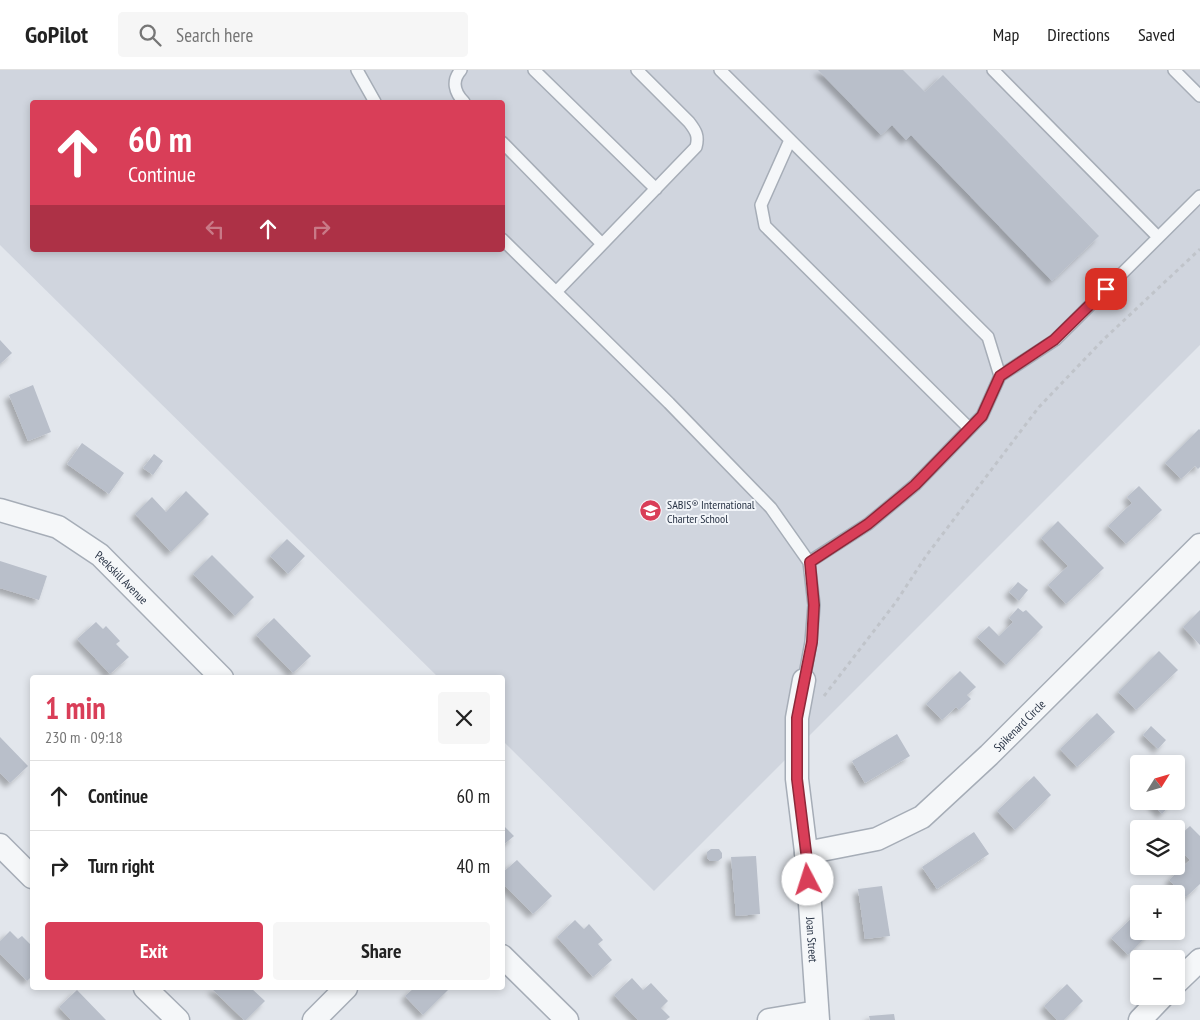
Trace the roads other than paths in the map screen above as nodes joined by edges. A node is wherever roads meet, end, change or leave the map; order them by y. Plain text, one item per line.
1 (462, 70) edge
2 (534, 70) edge
3 (637, 70) edge
4 (720, 70) edge
5 (993, 70) edge
6 (1174, 70) edge
7 (359, 71) edge
8 (1200, 96) edge
9 (373, 100) edge
10 (462, 100) edge
11 (790, 140) junction
12 (505, 145) edge
13 (656, 189) junction
14 (1200, 196) edge
15 (1158, 237) junction
16 (505, 242) edge
17 (602, 244) junction
18 (556, 292) junction
19 (1000, 376) junction
20 (970, 428) junction
21 (0, 510) edge
22 (1200, 545) edge
23 (810, 562) junction
24 (219, 675) edge
25 (804, 680) joint
26 (0, 845) edge
27 (806, 853) junction
28 (30, 875) edge
29 (505, 959) edge
30 (1200, 960) edge
31 (1185, 974) edge
32 (147, 990) edge
33 (344, 990) edge
34 (1154, 1005) edge
35 (817, 1016) edge
36 (178, 1020) edge
37 (314, 1020) edge
38 (567, 1020) edge
39 (769, 1020) edge
40 (1140, 1020) edge

1 - 10 lane
2 - 13 lane
3 - 13 lane
4 - 11 lane
5 - 15 lane
6 - 8 lane
7 - 9 lane
11 - 19 lane
11 - 20 lane
12 - 17 lane
13 - 17 lane
14 - 15 lane
15 - 19 lane
16 - 18 lane
17 - 18 lane
18 - 23 lane
19 - 20 lane
20 - 23 lane
21 - 24 street, Peekskill Avenue
22 - 27 street, Spikenard Circle
23 - 25 lane
25 - 27 street, Joan Street
26 - 28 street
27 - 35 street, Joan Street
29 - 38 street
30 - 31 street
32 - 36 street
33 - 37 street
34 - 40 street
35 - 39 street

